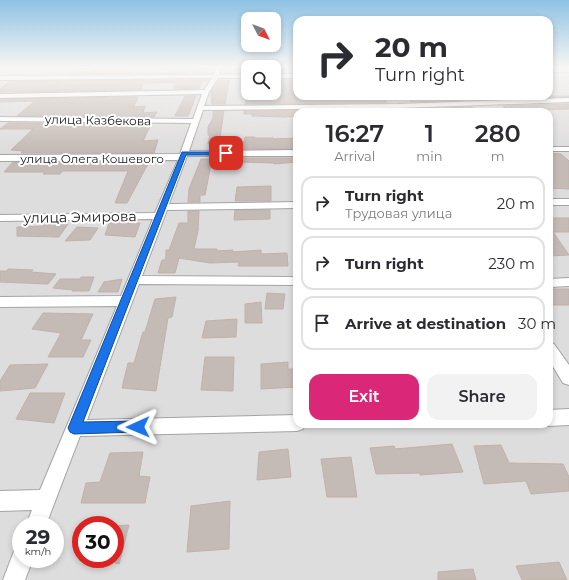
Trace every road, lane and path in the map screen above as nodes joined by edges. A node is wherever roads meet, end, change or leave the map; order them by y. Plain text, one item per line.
1 (48, 95) edge
2 (205, 95) edge
3 (0, 96) edge
4 (569, 100) edge
5 (399, 106) edge
6 (200, 108) junction
7 (0, 119) edge
8 (195, 121) junction
9 (569, 148) edge
10 (553, 149) edge
11 (293, 153) edge
12 (184, 156) junction
13 (0, 158) edge
14 (553, 202) edge
15 (569, 202) edge
16 (293, 206) edge
17 (162, 211) junction
18 (0, 218) edge
19 (133, 280) junction
20 (293, 281) edge
21 (569, 282) edge
22 (553, 283) edge
23 (125, 301) junction
24 (0, 302) edge
25 (553, 354) edge
26 (569, 378) edge
27 (569, 417) edge
28 (553, 418) edge
29 (293, 423) edge
30 (74, 428) junction
31 (46, 500) junction
32 (0, 501) edge
33 (40, 516) edge
34 (19, 568) edge
35 (14, 580) edge

1 - 3 street
2 - 6 street
4 - 5 street
5 - 6 street
6 - 8 street
7 - 8 street, улица Казбекова
8 - 12 street
9 - 10 street
11 - 12 street, улица Олега Кошевого
12 - 13 street, улица Олега Кошевого
12 - 17 street
14 - 15 street
16 - 17 street, улица Эмирова
17 - 18 street, улица Эмирова
17 - 19 street
19 - 20 street
19 - 23 street
21 - 22 street
23 - 24 street
23 - 30 street
25 - 26 street
27 - 28 street
29 - 30 street
30 - 31 street
31 - 32 street
31 - 33 street
34 - 35 street

